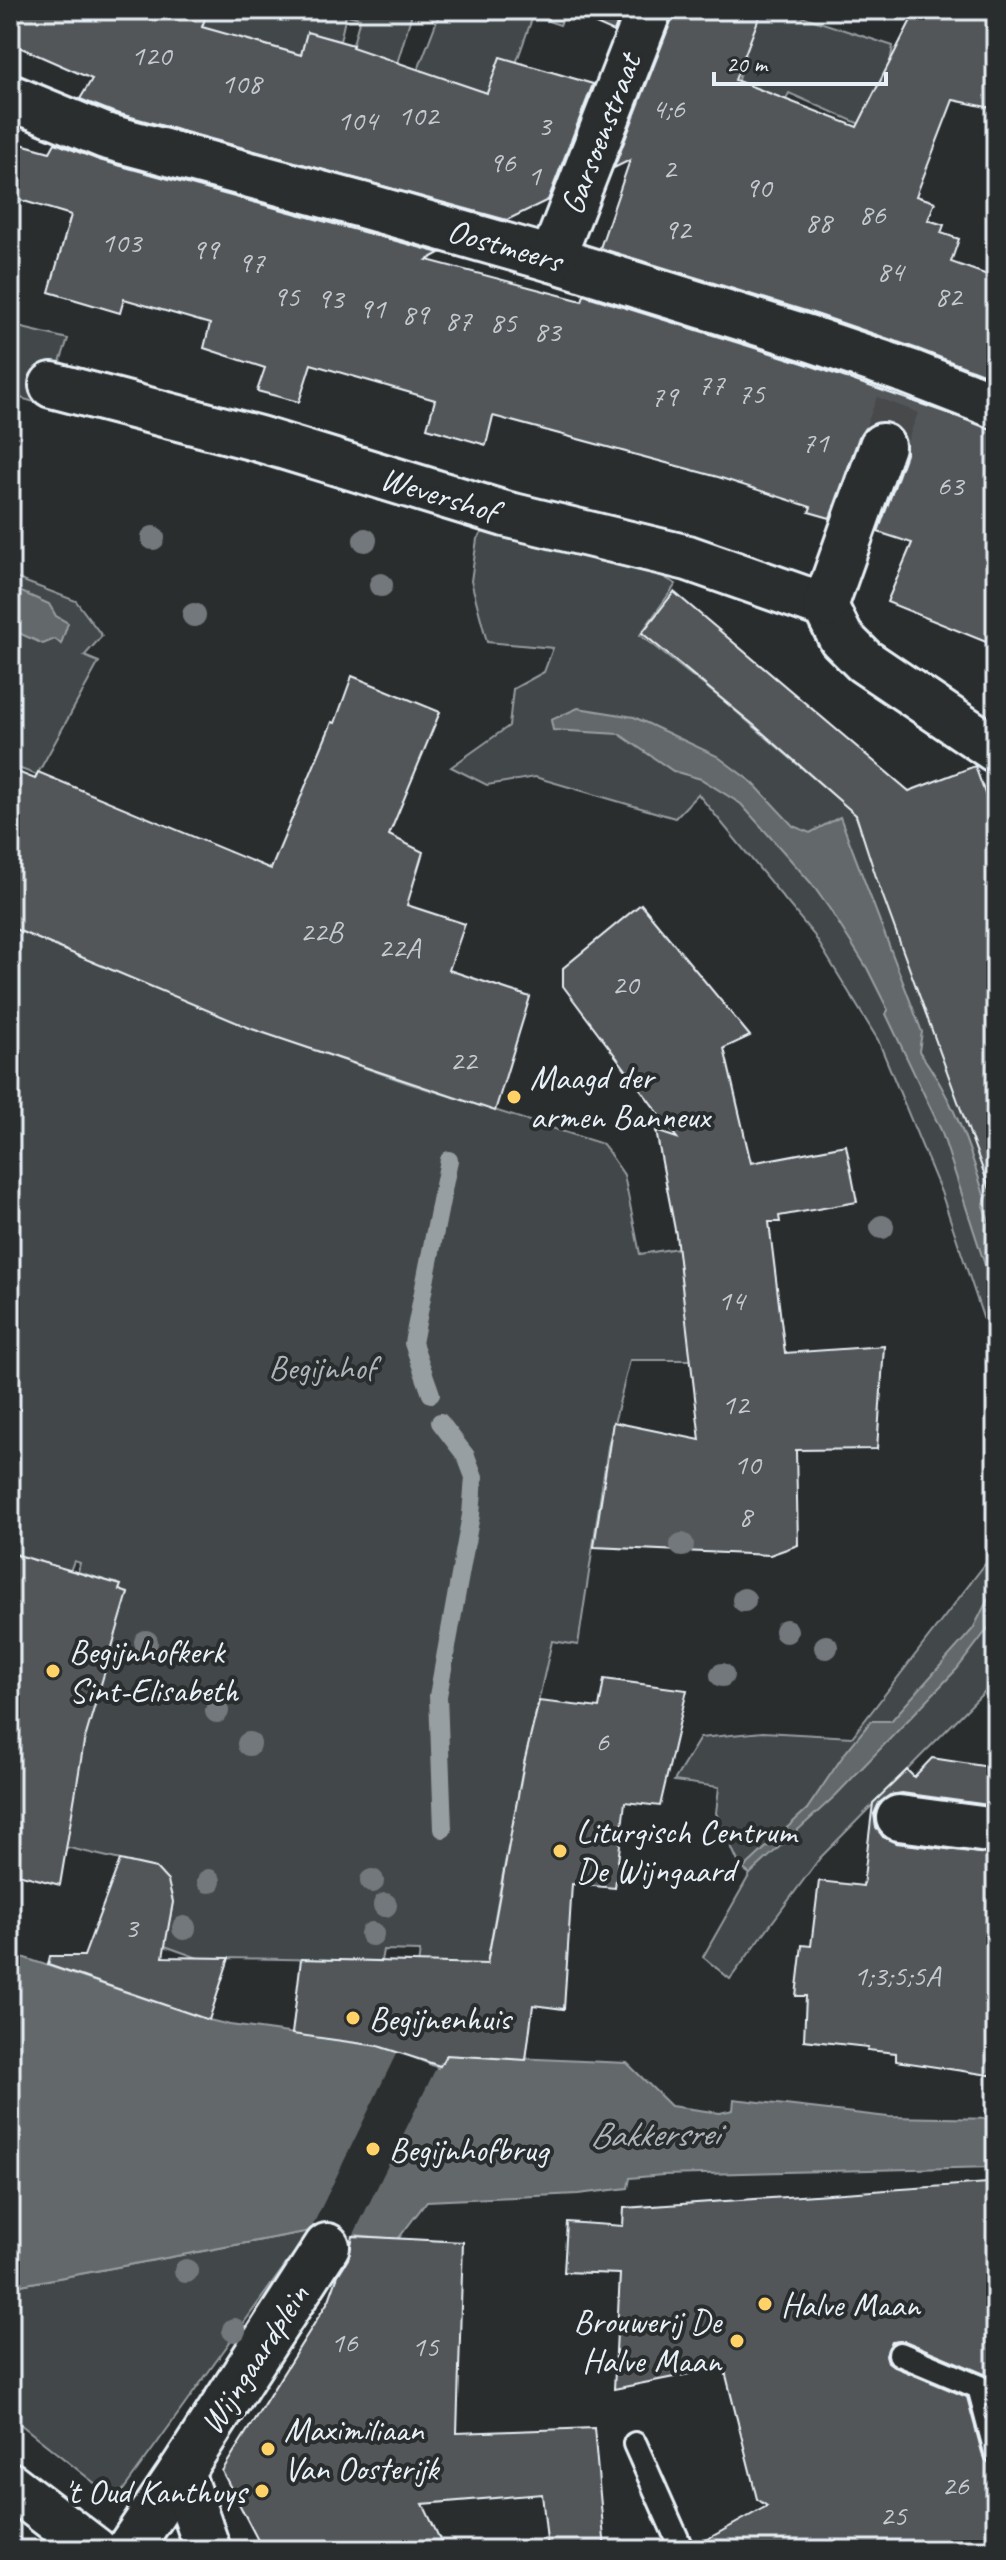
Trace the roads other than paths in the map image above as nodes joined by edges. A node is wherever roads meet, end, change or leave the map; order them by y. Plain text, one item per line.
1 (649, 10) edge
2 (10, 97) edge
3 (552, 259) junction
4 (52, 385) dead end
5 (996, 406) edge
6 (882, 446) tunnel mouth
7 (825, 606) junction
8 (996, 750) edge
9 (899, 1818) dead end
10 (996, 1831) edge
11 (327, 2246) dead end
12 (900, 2354) dead end
13 (635, 2444) dead end
14 (996, 2452) edge
15 (181, 2472) junction
16 (10, 2485) edge
17 (95, 2550) edge
18 (128, 2550) edge
19 (208, 2550) edge
20 (682, 2550) edge

1 - 3 street, Garsoenstraat
2 - 3 street, Oostmeers
3 - 5 street, Oostmeers
4 - 7 street, Wevershof
6 - 7 street
7 - 8 street
9 - 10 street
11 - 15 street, Wijngaardplein
12 - 14 lane
13 - 20 lane
15 - 18 street, Wijngaardplein
15 - 19 street, Wijngaardplein
16 - 17 street

